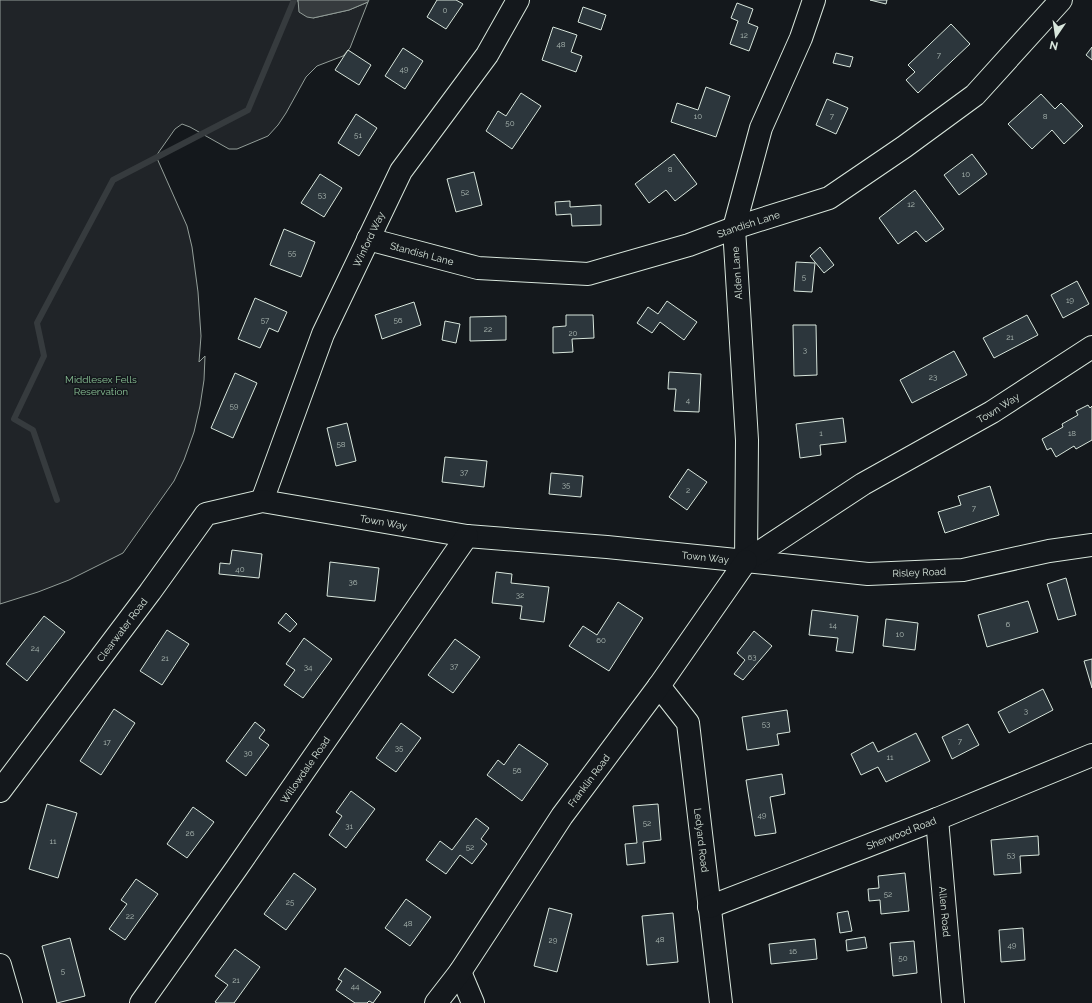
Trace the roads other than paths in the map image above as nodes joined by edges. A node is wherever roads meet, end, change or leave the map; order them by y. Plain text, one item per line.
1 (518, 0) edge
2 (814, 0) edge
3 (1061, 0) edge
4 (734, 228) junction
5 (368, 239) junction
6 (1092, 347) edge
7 (262, 501) junction
8 (467, 536) junction
9 (1092, 545) edge
10 (746, 561) junction
11 (659, 686) junction
12 (1092, 755) edge
13 (0, 791) edge
14 (938, 820) junction
15 (709, 907) junction
16 (0, 965) edge
17 (460, 972) junction
18 (11, 1003) edge
19 (141, 1003) edge
20 (436, 1003) edge
21 (473, 1003) edge
22 (721, 1003) edge
23 (953, 1003) edge

1 - 5 street, Winford Way
2 - 4 street, Alden Lane
3 - 4 street, Standish Lane
4 - 5 street, Standish Lane
4 - 10 street, Alden Lane
5 - 7 street, Winford Way
6 - 10 street, Town Way
7 - 8 street, Town Way
7 - 13 street, Clearwater Road
8 - 10 street, Town Way
8 - 19 street, Willowdale Road
9 - 10 street, Risley Road
10 - 11 street, Franklin Road
11 - 15 street, Ledyard Road
11 - 17 street, Franklin Road
12 - 14 street, Sherwood Road
14 - 15 street, Sherwood Road
14 - 23 street, Allen Road
15 - 22 street, Ledyard Road
16 - 18 street
17 - 20 street, Franklin Road
17 - 21 street

